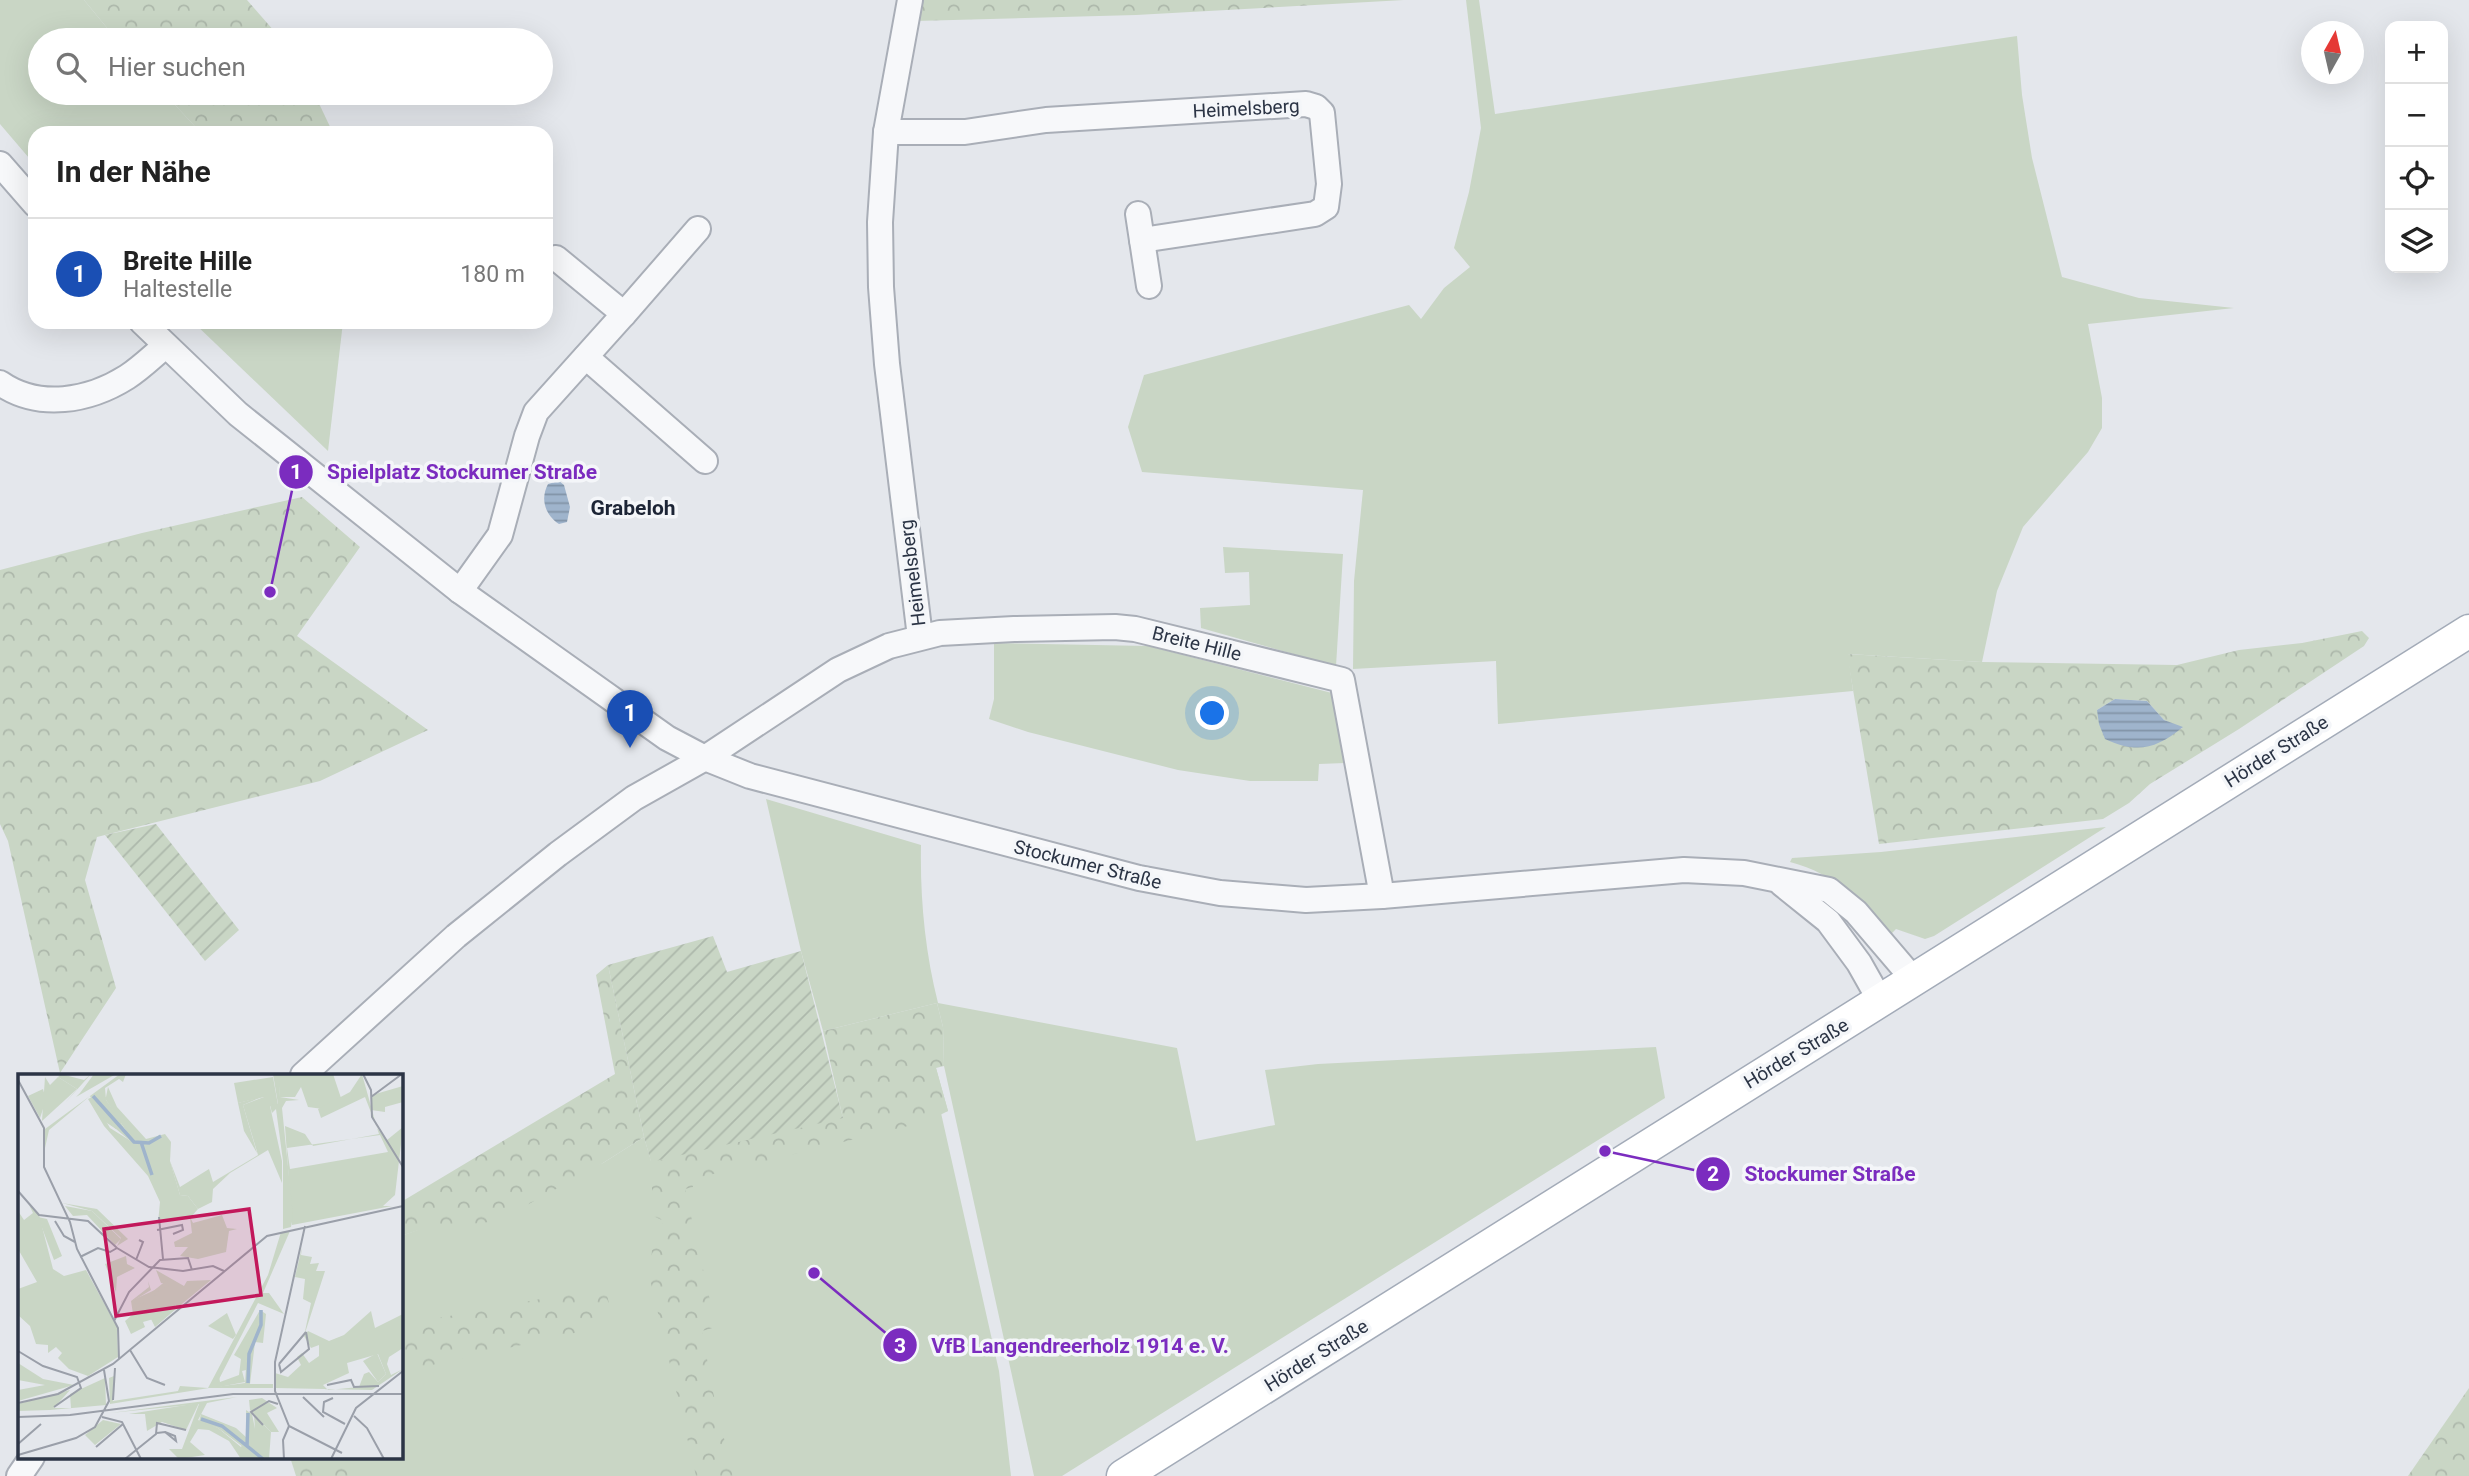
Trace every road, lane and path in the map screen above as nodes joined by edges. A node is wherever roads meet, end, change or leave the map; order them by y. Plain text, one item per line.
1 (910, 0) edge
2 (886, 132) junction
3 (0, 164) edge
4 (28, 196) edge
5 (1138, 214) dead end
6 (698, 229) dead end
7 (1142, 240) junction
8 (556, 258) dead end
9 (1149, 286) dead end
10 (624, 314) junction
11 (149, 329) edge
12 (165, 346) junction
13 (586, 357) junction
14 (0, 383) edge
15 (705, 461) dead end
16 (460, 591) junction
17 (2469, 631) edge
18 (920, 637) junction
19 (705, 758) junction
20 (1776, 879) junction
21 (1382, 896) junction
22 (1914, 980) junction
23 (1881, 1002) junction
24 (304, 1074) edge
25 (31, 1458) edge
26 (19, 1476) edge
27 (1123, 1476) edge

1 - 2 street, Heimelsberg
2 - 7 street, Heimelsberg
2 - 18 street, Heimelsberg
3 - 4 street
5 - 7 street
6 - 10 street
7 - 9 street
8 - 10 street
10 - 13 street
11 - 12 street, Stockumer Straße
12 - 14 street
12 - 16 street, Stockumer Straße
13 - 15 street
13 - 16 street
16 - 19 street, Stockumer Straße
17 - 22 main road, Hörder Straße
18 - 19 street, Breite Hille
18 - 21 street, Breite Hille
19 - 21 street, Stockumer Straße
19 - 24 street, Breite Hille
20 - 21 street, Stockumer Straße
20 - 22 street, Stockumer Straße
20 - 23 street, Stockumer Straße
22 - 23 main road, Hörder Straße
23 - 27 main road, Hörder Straße
25 - 26 street

